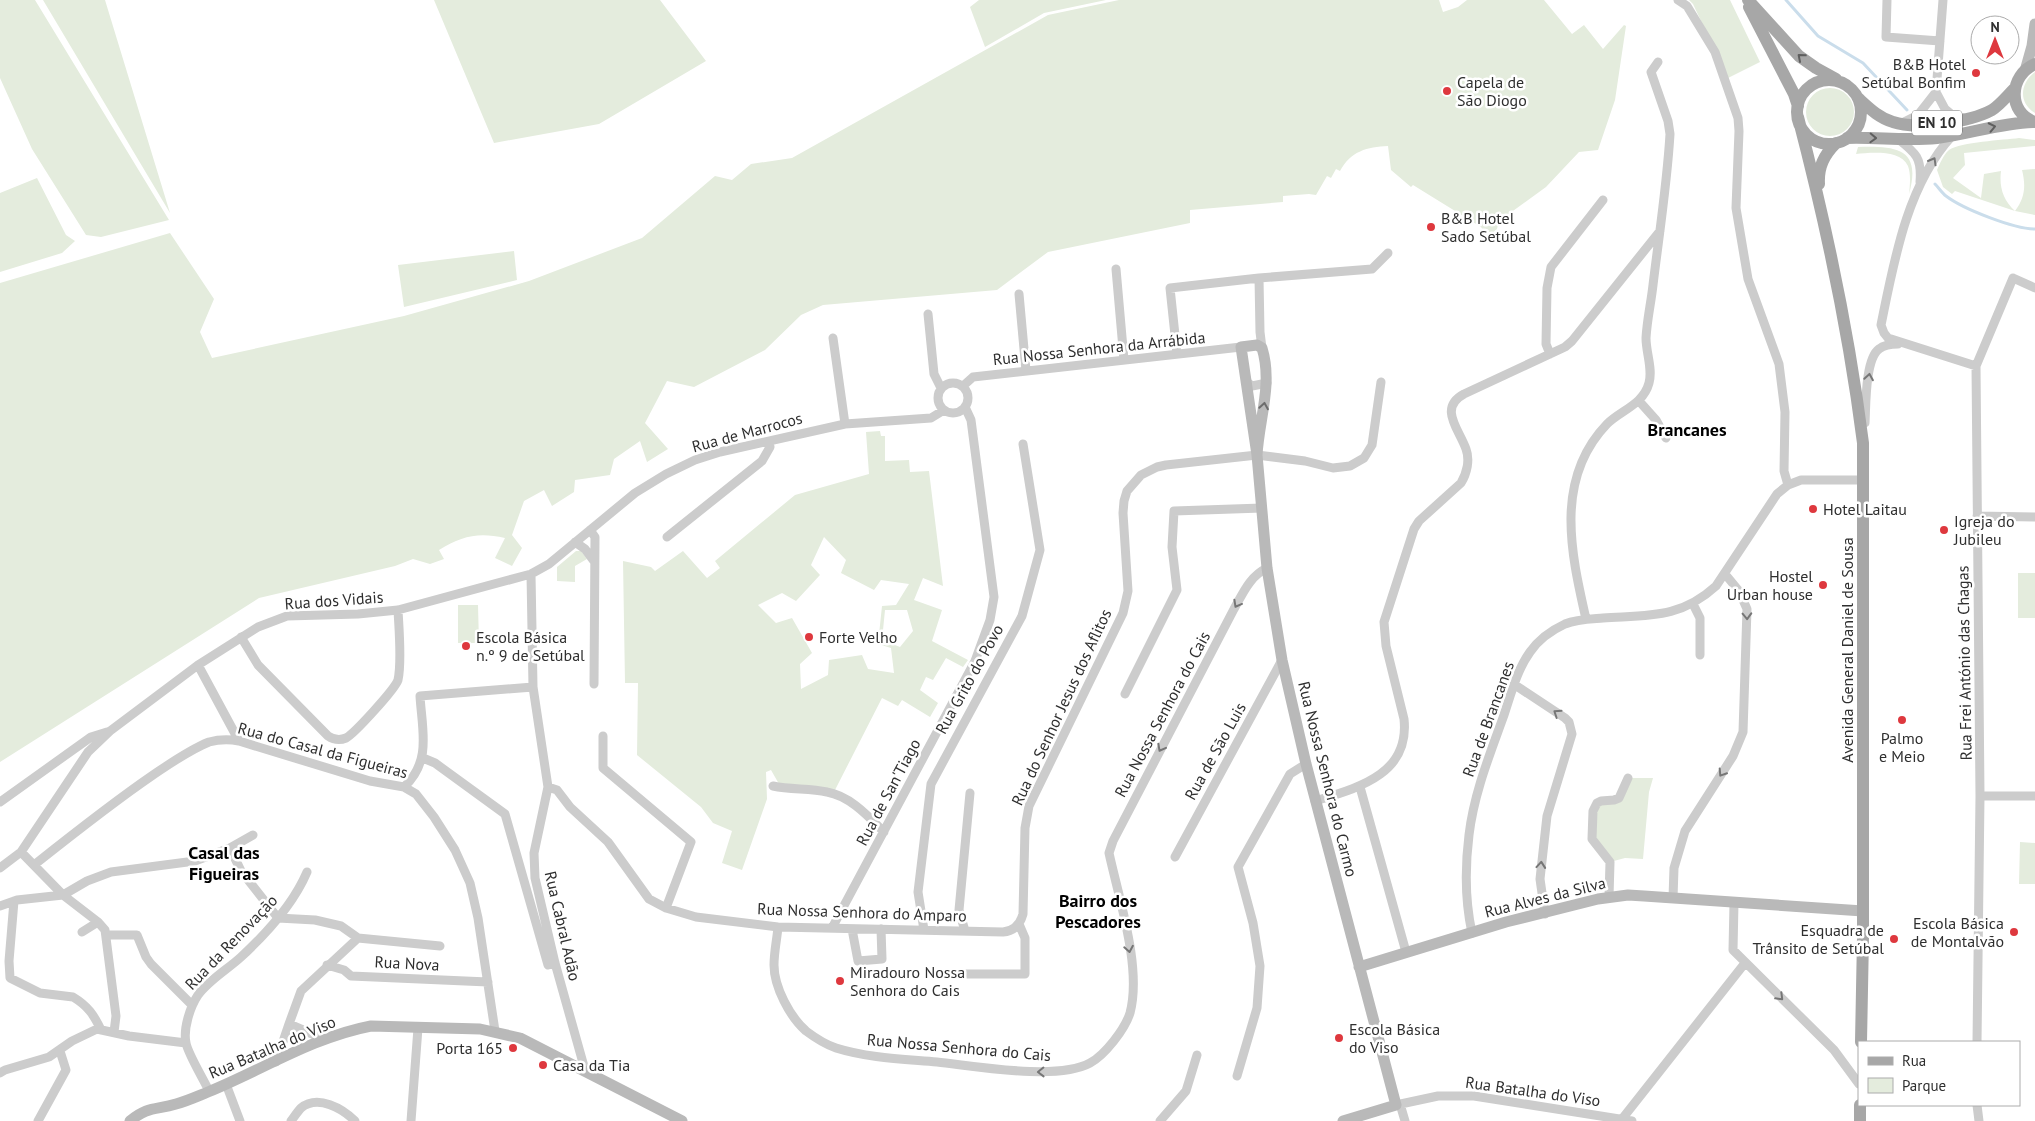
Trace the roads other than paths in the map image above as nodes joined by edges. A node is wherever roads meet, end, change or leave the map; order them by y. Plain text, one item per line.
1 (1678, 0) edge
2 (1747, 0) edge
3 (1887, 0) edge
4 (1942, 0) edge
5 (2035, 24) edge
6 (1940, 41) junction
7 (1658, 62) dead end
8 (2030, 68) edge
9 (1842, 82) junction
10 (2014, 89) junction
11 (1936, 92) junction
12 (1858, 98) junction
13 (1798, 112) junction
14 (1966, 118) junction
15 (2034, 122) edge
16 (1900, 124) junction
17 (1952, 136) junction
18 (1898, 139) junction
19 (1842, 140) junction
20 (1919, 188) junction
21 (1603, 200) dead end
22 (1820, 202) junction
23 (1660, 231) junction
24 (1388, 253) dead end
25 (1116, 269) dead end
26 (1259, 278) junction
27 (2035, 288) edge
28 (1019, 294) dead end
29 (928, 314) dead end
30 (833, 338) dead end
31 (1901, 344) junction
32 (1252, 347) junction
33 (1177, 354) junction
34 (1550, 354) junction
35 (1124, 360) junction
36 (1976, 366) junction
37 (1026, 371) junction
38 (1247, 382) junction
39 (1381, 382) dead end
40 (1268, 383) junction
41 (963, 386) junction
42 (941, 388) junction
43 (1639, 401) junction
44 (965, 407) junction
45 (944, 410) junction
46 (845, 424) junction
47 (1666, 438) dead end
48 (769, 442) junction
49 (1863, 443) junction
50 (1023, 444) dead end
51 (1258, 455) junction
52 (1864, 480) junction
53 (1788, 485) junction
54 (1262, 508) junction
55 (1978, 516) junction
56 (2035, 517) edge
57 (590, 530) junction
58 (667, 537) dead end
59 (575, 542) junction
60 (594, 561) junction
61 (1266, 568) junction
62 (531, 574) junction
63 (1725, 574) junction
64 (1693, 604) junction
65 (398, 610) junction
66 (1586, 619) junction
67 (241, 637) junction
68 (1700, 655) dead end
69 (1282, 660) junction
70 (198, 665) junction
71 (594, 684) dead end
72 (1515, 685) junction
73 (533, 688) junction
74 (1125, 694) dead end
75 (110, 731) junction
76 (603, 736) dead end
77 (239, 741) junction
78 (423, 758) junction
79 (1306, 764) junction
80 (1628, 778) dead end
81 (404, 786) junction
82 (773, 786) dead end
83 (548, 787) junction
84 (1360, 787) junction
85 (970, 793) dead end
86 (1980, 796) junction
87 (2035, 796) edge
88 (1315, 801) junction
89 (0, 802) edge
90 (884, 832) junction
91 (253, 835) dead end
92 (230, 848) junction
93 (21, 852) junction
94 (1175, 857) dead end
95 (34, 865) junction
96 (0, 868) edge
97 (307, 872) dead end
98 (63, 895) junction
99 (1609, 897) junction
100 (1673, 898) junction
101 (14, 901) junction
102 (1734, 903) junction
103 (0, 906) edge
104 (666, 908) junction
105 (1863, 911) junction
106 (1545, 914) junction
107 (278, 918) junction
108 (98, 922) junction
109 (1019, 924) junction
110 (778, 927) junction
111 (832, 928) junction
112 (852, 929) junction
113 (881, 929) junction
114 (924, 930) junction
115 (82, 932) dead end
116 (965, 932) junction
117 (1472, 933) junction
118 (106, 935) junction
119 (358, 938) junction
120 (440, 946) dead end
121 (1406, 952) junction
122 (555, 963) junction
123 (1745, 963) junction
124 (327, 965) junction
125 (1359, 967) junction
126 (954, 974) dead end
127 (488, 982) junction
128 (192, 1005) junction
129 (290, 1024) junction
130 (418, 1028) junction
131 (101, 1030) junction
132 (495, 1031) junction
133 (114, 1032) junction
134 (324, 1039) junction
135 (1861, 1041) edge
136 (1977, 1041) edge
137 (186, 1043) junction
138 (60, 1051) junction
139 (1197, 1055) dead end
140 (276, 1062) junction
141 (585, 1070) junction
142 (0, 1073) edge
143 (1237, 1076) dead end
144 (1858, 1082) edge
145 (226, 1084) junction
146 (209, 1092) junction
147 (1398, 1104) junction
148 (1860, 1106) edge
149 (1978, 1106) edge
150 (1580, 1117) edge
151 (1627, 1120) edge
152 (38, 1121) edge
153 (130, 1121) edge
154 (240, 1121) edge
155 (292, 1121) edge
156 (355, 1121) edge
157 (411, 1121) edge
158 (682, 1121) edge
159 (1160, 1121) edge
160 (1343, 1121) edge
161 (1405, 1121) edge
162 (1860, 1121) edge
163 (1979, 1121) edge

1 - 53 street
9 -> 2 main road, EN 10
2 - 13 main road, EN 10
3 - 6 street
4 - 6 street
5 - 8 street
6 - 11 street
7 - 23 street
8 - 10 main road, EN 10
9 - 12 main road, EN 10
9 - 13 main road
10 - 14 main road, EN 10
10 - 15 main road, EN 10
11 - 14 street
11 - 16 street
12 - 16 main road, EN 10
12 - 19 main road
13 - 19 main road, EN 10
13 - 22 main road
14 - 16 main road, EN 10
17 -> 15 main road, EN 10
17 - 18 main road, EN 10
20 -> 17 street
19 -> 18 main road, EN 10
18 - 20 street
19 - 22 main road
20 - 31 street
21 - 34 street
22 - 49 main road, Avenida General Daniel de Sousa
23 - 34 street
23 - 43 street
24 - 26 street
25 - 35 street
26 - 32 street
26 - 33 street
27 - 36 street, Rua Frei António das Chagas
28 - 37 street
29 - 42 street
30 - 46 street
31 - 36 street
49 -> 31 street
32 - 33 street, Rua Nossa Senhora da Arrábida
32 - 38 street
32 - 40 street
33 - 35 street, Rua Nossa Senhora da Arrábida
34 - 84 street
35 - 37 street, Rua Nossa Senhora da Arrábida
36 - 55 street, Rua Frei António das Chagas
37 - 41 street, Rua Nossa Senhora da Arrábida
38 - 40 street
38 - 51 street
39 - 51 street, Rua do Senhor Jesus dos Aflitos
51 -> 40 street
41 - 42 street
41 - 44 street
42 - 45 street
43 - 47 street
43 - 66 street
44 - 45 street
44 - 90 street, Rua de San'Tiago
45 - 46 street, Rua de Marrocos
46 - 48 street, Rua de Marrocos
48 - 57 street, Rua de Marrocos
48 - 58 street
49 - 52 main road, Avenida General Daniel de Sousa
50 - 114 street, Rua Grito do Povo
51 - 54 street, Rua Nossa Senhora do Carmo
51 - 109 street, Rua do Senhor Jesus dos Aflitos
52 - 53 street
52 - 105 main road, Avenida General Daniel de Sousa
53 - 63 street, Rua de Brancanes
54 - 61 street, Rua Nossa Senhora do Carmo
54 - 74 street
55 - 56 street
55 - 86 street, Rua Frei António das Chagas
57 - 59 street, Rua de Marrocos
57 - 60 street
59 - 60 street
59 - 62 street, Rua de Marrocos
60 - 71 street
61 - 69 street, Rua Nossa Senhora do Carmo
61 -> 110 street, Rua Nossa Senhora do Cais
62 - 65 street, Rua dos Vidais
62 - 73 street, Rua Cabral Adão
63 - 64 street, Rua de Brancanes
63 -> 100 street
64 - 66 street, Rua de Brancanes
64 - 68 street
65 - 67 street, Rua dos Vidais
65 - 67 street
66 - 72 street, Rua de Brancanes
67 - 70 street, Rua dos Vidais
69 - 79 street, Rua Nossa Senhora do Carmo
69 - 94 street, Rua de São Luis
70 - 75 street, Rua dos Vidais
70 - 77 street
106 -> 72 street
72 - 117 street, Rua de Brancanes
73 - 78 street
73 - 83 street, Rua Cabral Adão
75 - 89 street, Rua dos Vidais
75 - 93 street, Rua dos Vidais
76 - 104 street
77 - 81 street, Rua do Casal da Figueiras
77 - 95 street, Rua do Casal da Figueiras
78 - 81 street
78 - 122 street
79 - 88 street, Rua Nossa Senhora do Carmo
79 - 143 street
80 - 99 street
81 - 127 street, Rua do Casal da Figueiras
82 - 90 street
83 - 104 street, Rua Nossa Senhora do Amparo
83 - 122 street, Rua Cabral Adão
84 - 88 street
84 - 121 street
85 - 116 street
86 - 87 street
86 - 136 street, Rua Frei António das Chagas
88 - 125 street, Rua Nossa Senhora do Carmo
90 - 111 street, Rua de San'Tiago
91 - 92 street
92 - 98 street
92 - 107 street
93 - 95 street
93 - 96 street, Rua dos Vidais
95 - 98 street
97 - 107 street, Rua da Renovação
98 - 101 street
98 - 108 street
99 - 100 street, Rua Alves da Silva
99 - 106 street, Rua Alves da Silva
100 - 102 street, Rua Alves da Silva
101 - 103 street
101 - 131 street
102 - 105 street, Rua Alves da Silva
102 - 123 street
104 - 110 street, Rua Nossa Senhora do Amparo
105 - 135 main road, Avenida General Daniel de Sousa
106 - 117 street, Rua Alves da Silva
107 - 119 street
107 - 128 street, Rua da Renovação
108 - 115 street
108 - 118 street
109 - 116 street, Rua Nossa Senhora do Amparo
109 - 126 street, Rua do Senhor Jesus dos Aflitos
110 - 111 street, Rua Nossa Senhora do Amparo
111 - 112 street, Rua Nossa Senhora do Amparo
112 - 113 street, Rua Nossa Senhora do Amparo
112 - 113 street
113 - 114 street, Rua Nossa Senhora do Amparo
114 - 116 street, Rua Nossa Senhora do Amparo
117 - 121 street, Rua Alves da Silva
118 - 128 street
118 - 133 street
119 - 120 street
119 - 124 street
121 - 125 street, Rua Alves da Silva
122 - 141 street, Rua Cabral Adão
123 -> 144 street
123 - 151 street
124 - 127 street, Rua Nova
124 - 129 street
125 - 147 street, Rua Nossa Senhora do Carmo
127 - 132 street, Rua do Casal da Figueiras
128 - 137 street, Rua da Renovação
129 - 134 street
129 - 140 street
130 - 132 street, Rua Batalha do Viso
130 - 134 street, Rua Batalha do Viso
130 - 157 street
131 - 133 street
131 - 138 street
132 - 141 street, Rua Batalha do Viso
133 - 137 street
134 - 140 street, Rua Batalha do Viso
137 - 146 street
138 - 142 street
138 - 152 street
139 - 159 street
140 - 145 street, Rua Batalha do Viso
141 - 158 street, Rua Batalha do Viso
145 - 146 street, Rua Batalha do Viso
145 - 154 street
146 - 153 street, Rua Batalha do Viso
147 - 150 street, Rua Batalha do Viso
147 - 160 street, Rua Batalha do Viso
147 - 161 street
148 - 162 main road
149 - 163 street
150 - 151 street, Rua Batalha do Viso
155 - 156 street

